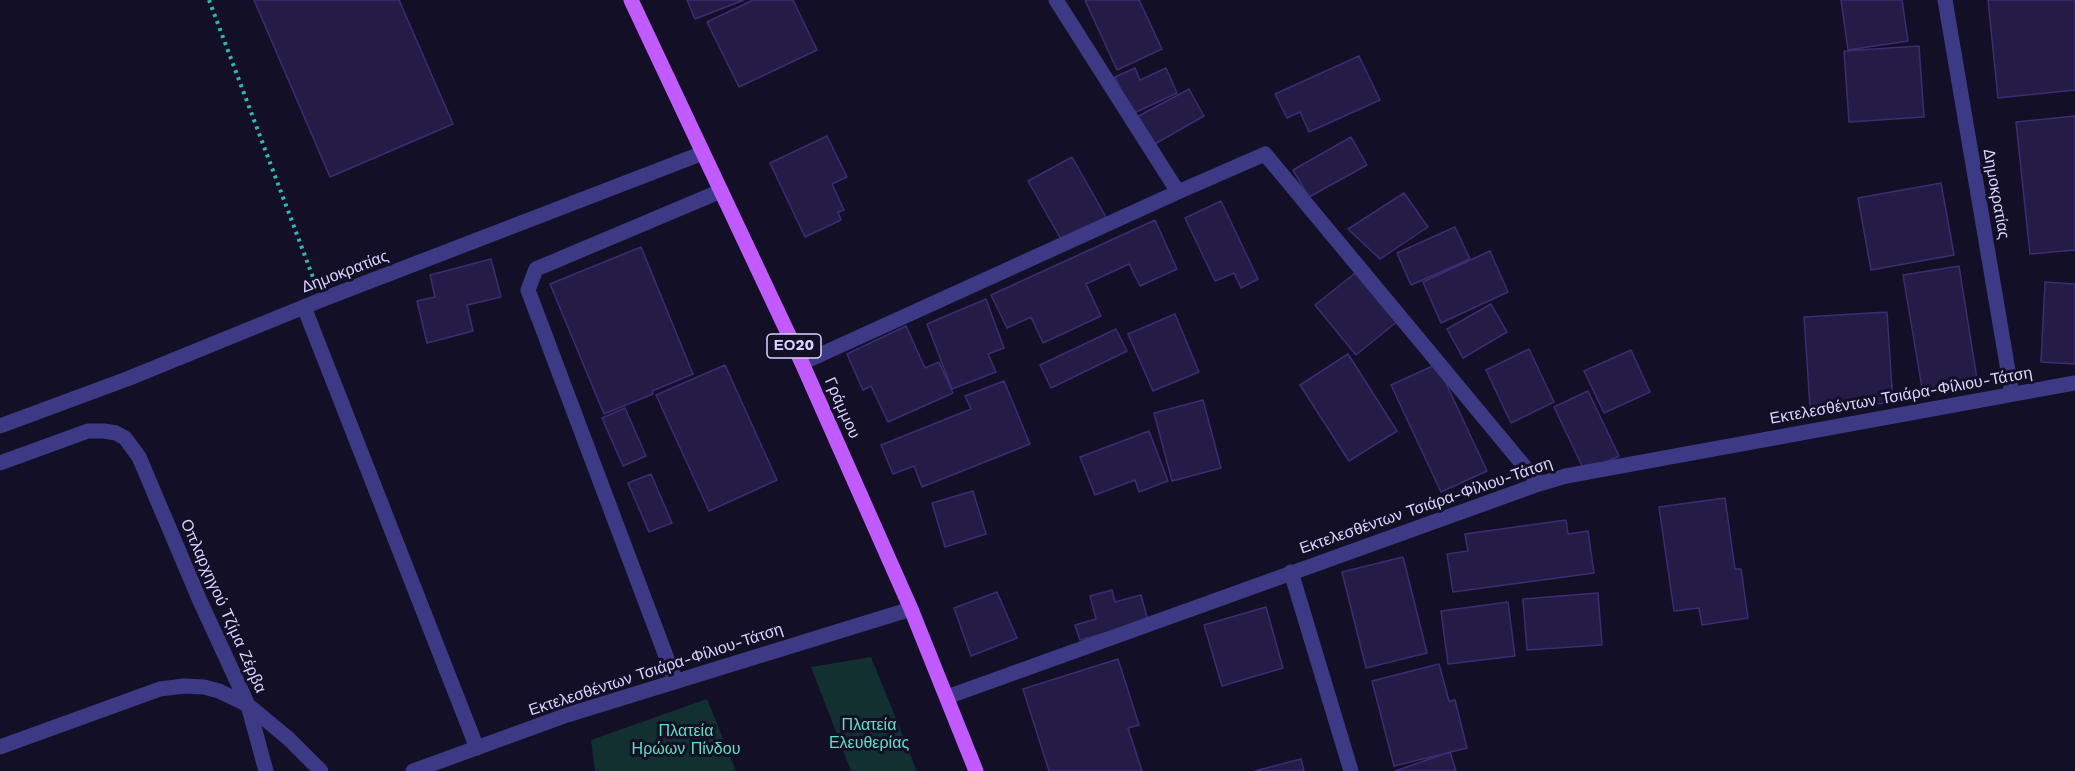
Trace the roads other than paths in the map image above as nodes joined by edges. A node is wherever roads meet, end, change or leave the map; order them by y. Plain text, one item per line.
1 (631, 0) edge
2 (1056, 0) edge
3 (1945, 0) edge
4 (703, 153) junction
5 (721, 191) junction
6 (1178, 192) junction
7 (304, 307) junction
8 (802, 363) junction
9 (2075, 383) edge
10 (2012, 394) junction
11 (0, 426) edge
12 (0, 463) edge
13 (1539, 484) junction
14 (1292, 572) junction
15 (911, 609) junction
16 (675, 680) junction
17 (947, 697) junction
18 (248, 705) junction
19 (0, 747) edge
20 (477, 748) junction
21 (266, 771) edge
22 (321, 771) edge
23 (413, 771) edge
24 (976, 771) edge
25 (1351, 771) edge

1 - 4 main road, Γράμμου / ΕΟ20
2 - 6 street
3 - 10 street, Δημοκρατίας
4 - 5 main road, Γράμμου / ΕΟ20
4 - 7 street, Δημοκρατίας
5 - 8 main road, Γράμμου / ΕΟ20
5 - 16 street
6 - 8 street
6 - 13 street
7 - 11 street, Δημοκρατίας
7 - 20 street
8 - 15 main road, Γράμμου / ΕΟ20
9 - 10 street, Εκτελεσθέντων Τσιάρα-Φίλιου-Τάτση
10 - 13 street, Εκτελεσθέντων Τσιάρα-Φίλιου-Τάτση
12 - 18 street, Οπλαρχηγού Τζίμα Ζέρβα
13 - 14 street, Εκτελεσθέντων Τσιάρα-Φίλιου-Τάτση
14 - 17 street, Εκτελεσθέντων Τσιάρα-Φίλιου-Τάτση
14 - 25 street
15 - 16 street, Εκτελεσθέντων Τσιάρα-Φίλιου-Τάτση
15 - 17 main road, Γράμμου / ΕΟ20
16 - 20 street, Εκτελεσθέντων Τσιάρα-Φίλιου-Τάτση
17 - 24 main road, Γράμμου / ΕΟ20
18 - 19 street
18 - 21 street, Οπλαρχηγού Τζίμα Ζέρβα
18 - 22 street
20 - 23 street, Εκτελεσθέντων Τσιάρα-Φίλιου-Τάτση

